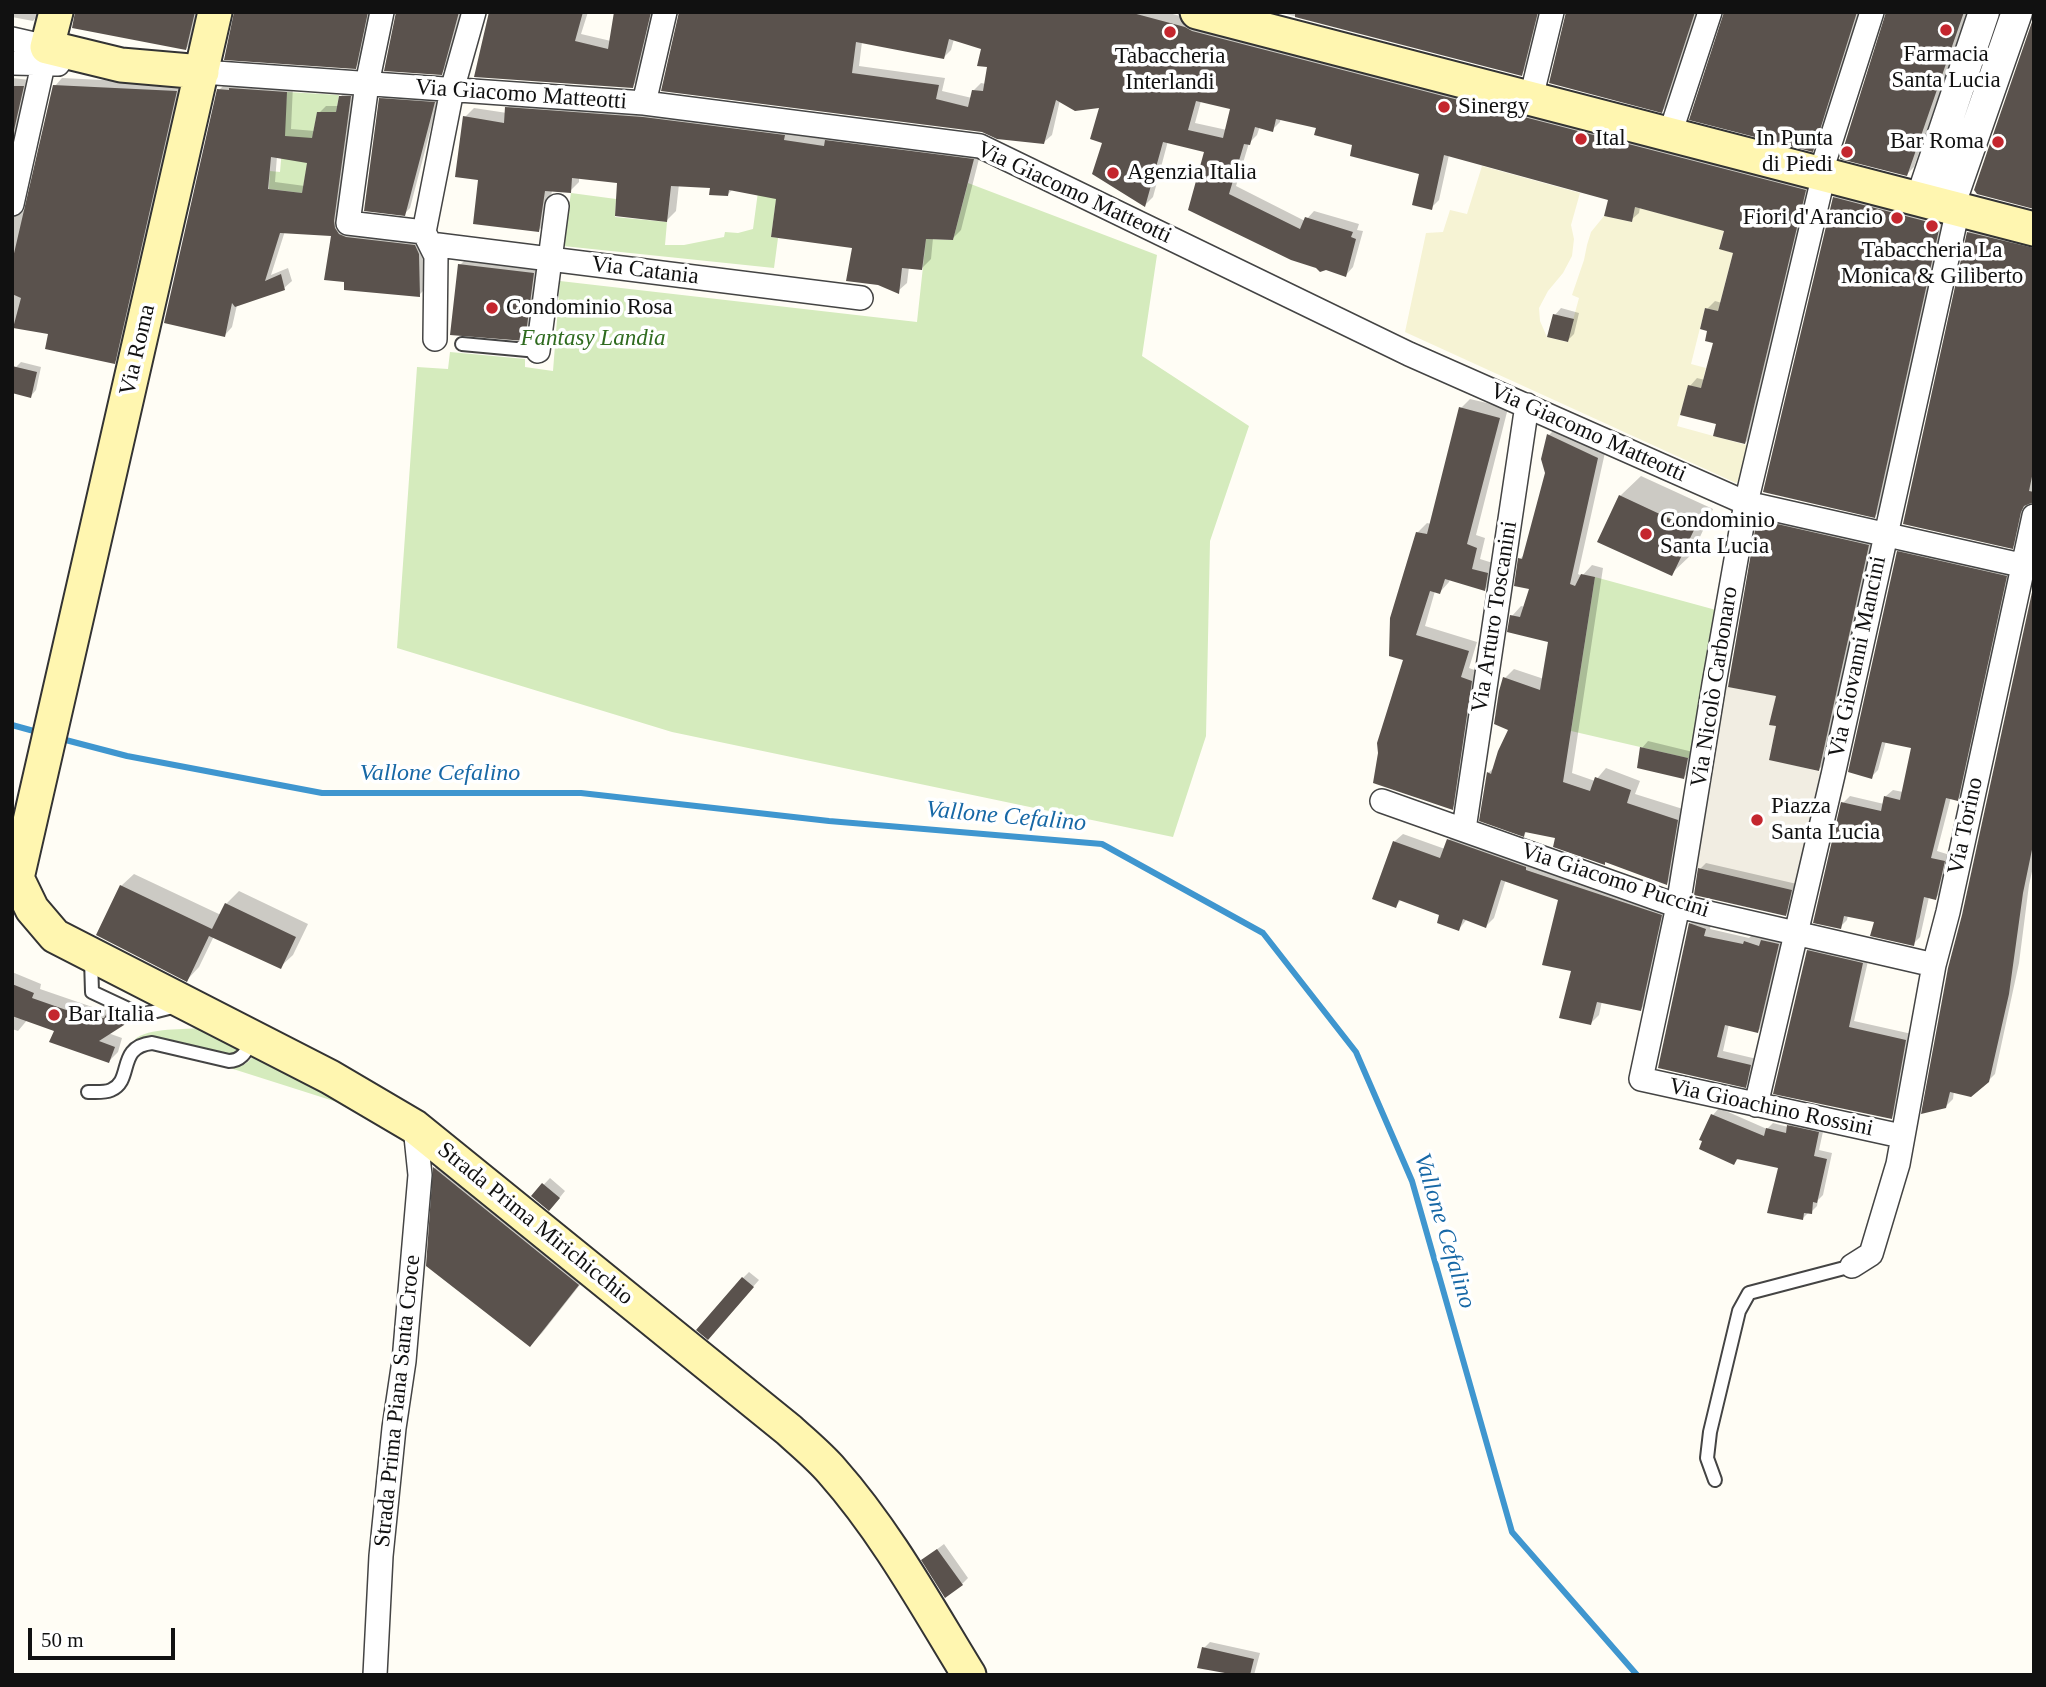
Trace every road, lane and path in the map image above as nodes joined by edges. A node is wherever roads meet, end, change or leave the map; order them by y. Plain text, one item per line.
1 (55, 12) edge
2 (215, 12) edge
3 (382, 12) edge
4 (474, 12) edge
5 (665, 12) edge
6 (1197, 12) edge
7 (1552, 12) edge
8 (1710, 12) edge
9 (1872, 12) edge
10 (1984, 12) edge
11 (2017, 12) edge
12 (12, 39) edge
13 (45, 55) junction
14 (12, 63) edge
15 (202, 72) junction
16 (367, 84) junction
17 (452, 90) junction
18 (1531, 98) junction
19 (644, 103) junction
20 (1670, 134) junction
21 (1824, 174) junction
22 (12, 204) edge
23 (1943, 205) junction
24 (557, 206) dead end
25 (2034, 229) edge
26 (427, 238) junction
27 (550, 259) junction
28 (861, 298) dead end
29 (435, 339) dead end
30 (462, 344) dead end
31 (538, 351) joint
32 (1527, 405) junction
33 (1746, 503) junction
34 (2034, 516) edge
35 (1885, 535) junction
36 (2028, 567) edge
37 (1382, 801) dead end
38 (1464, 829) junction
39 (14, 879) edge
40 (1678, 906) junction
41 (1796, 933) junction
42 (1934, 965) junction
43 (254, 1038) junction
44 (1641, 1079) joint
45 (88, 1091) dead end
46 (1756, 1105) junction
47 (415, 1127) junction
48 (1901, 1136) junction
49 (1852, 1266) joint
50 (1714, 1480) dead end
51 (375, 1675) edge
52 (968, 1675) edge

1 - 13 main road
2 - 15 main road, Via Roma
3 - 16 street
4 - 17 street
5 - 19 street
6 - 18 main road
7 - 18 street
8 - 20 street
9 - 21 street, Via Nicolò Carbonaro
10 - 23 street
11 - 23 street
12 - 13 street
13 - 14 street
13 - 15 main road, Via Giacomo Matteotti
13 - 22 street
15 - 16 street, Via Giacomo Matteotti
15 - 39 main road, Via Roma
16 - 17 street, Via Giacomo Matteotti
16 - 26 street, Via Catania
17 - 19 street, Via Giacomo Matteotti
17 - 26 street
18 - 20 main road
19 - 32 street, Via Giacomo Matteotti
20 - 21 main road
21 - 23 main road
21 - 33 street, Via Nicolò Carbonaro
23 - 25 main road
23 - 35 street, Via Giovanni Mancini
24 - 27 street
26 - 27 street, Via Catania
26 - 29 street
27 - 28 street, Via Catania
27 - 31 street
30 - 31 lane
32 - 33 street, Via Giacomo Matteotti
32 - 38 street, Via Arturo Toscanini
33 - 35 street, Via Giacomo Matteotti
33 - 40 street, Via Nicolò Carbonaro
34 - 36 street, Via Torino
35 - 36 street, Via Giacomo Matteotti
35 - 41 street, Via Giovanni Mancini
36 - 42 street, Via Torino
37 - 38 street, Via Giacomo Puccini
38 - 40 street, Via Giacomo Puccini
39 - 43 main road, Strada Prima Mirichicchio
40 - 41 street, Via Giacomo Puccini
40 - 44 street, Via Nicolò Carbonaro
41 - 42 street, Via Giacomo Puccini
41 - 46 street, Via Giovanni Mancini
42 - 48 street, Via Torino
43 - 45 lane
43 - 47 main road, Strada Prima Mirichicchio
44 - 46 street, Via Gioachino Rossini
46 - 48 street, Via Gioachino Rossini
47 - 51 street, Strada Prima Piana Santa Croce
47 - 52 main road, Strada Prima Mirichicchio
48 - 49 street, Via Torino
49 - 50 lane

